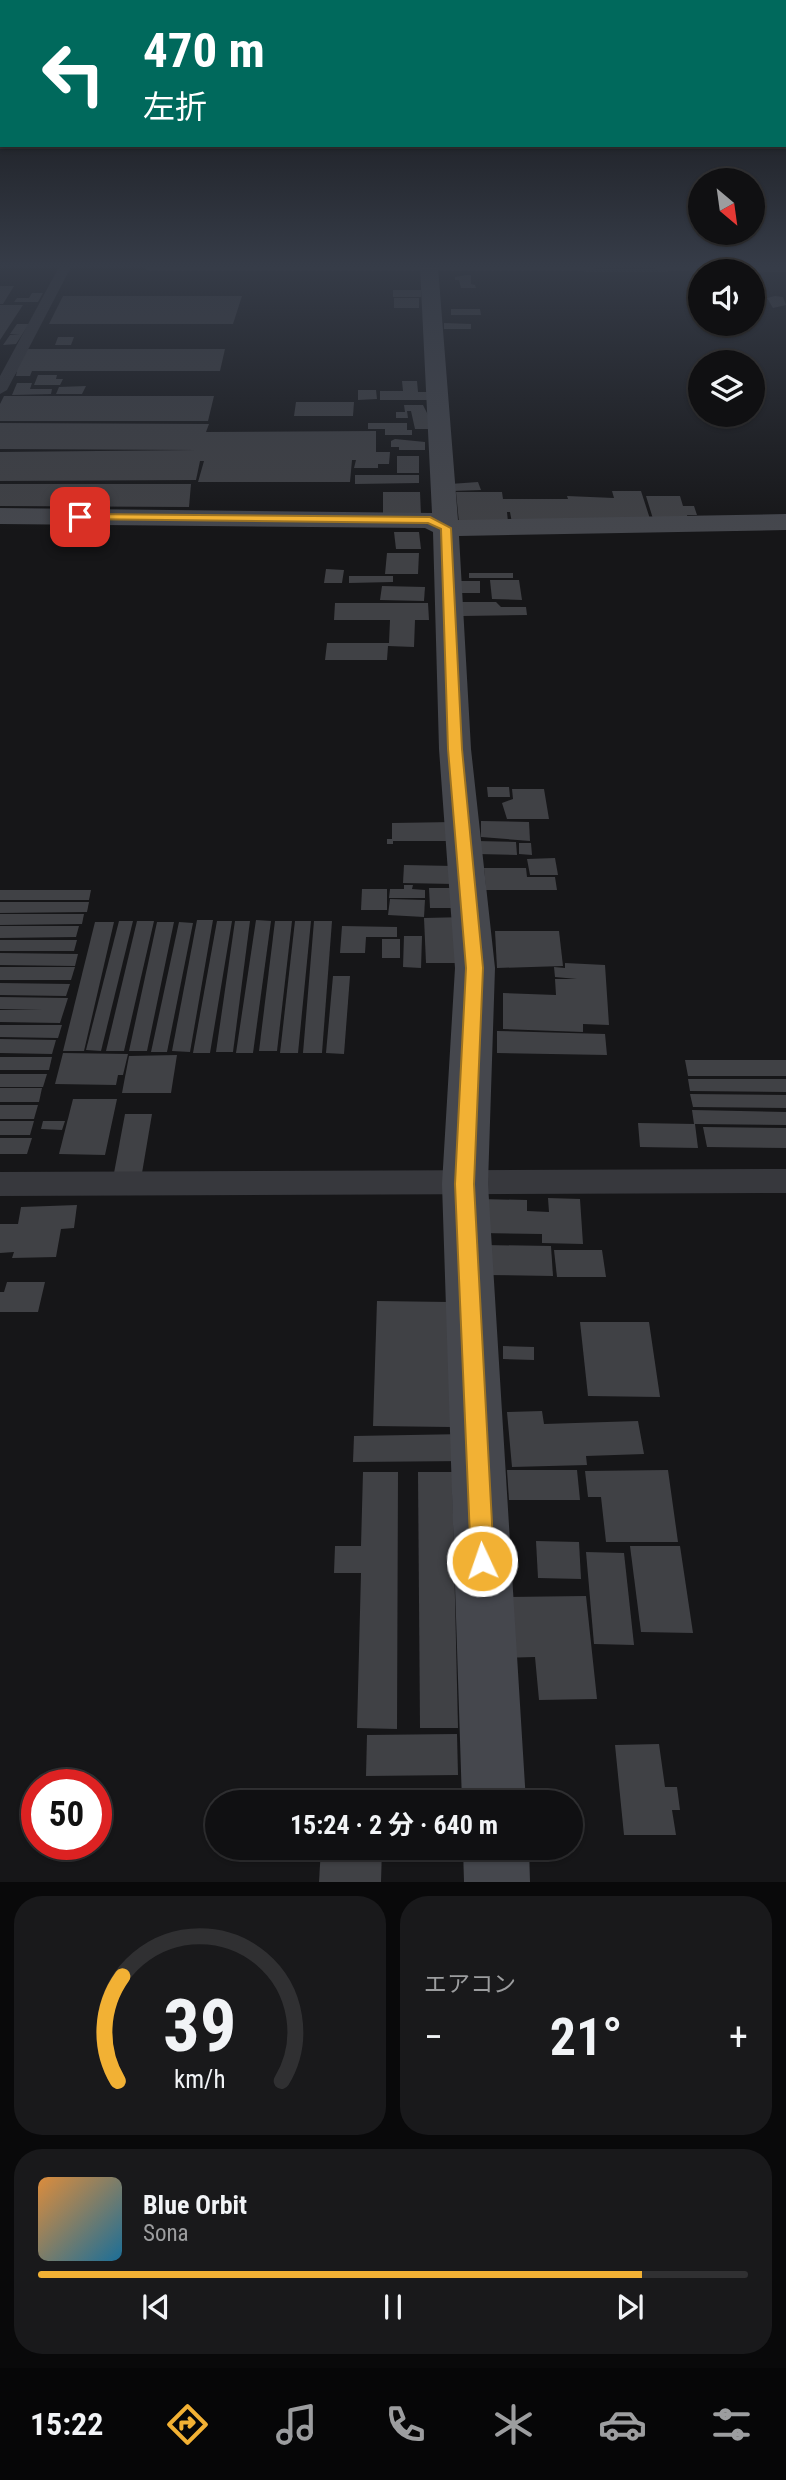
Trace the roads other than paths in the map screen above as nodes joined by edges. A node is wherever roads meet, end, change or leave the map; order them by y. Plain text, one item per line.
1 (19, 355) edge
2 (435, 355) edge
3 (0, 390) edge
4 (0, 516) edge
5 (786, 522) edge
6 (446, 528) junction
7 (786, 1181) edge
8 (0, 1184) edge
9 (465, 1184) junction
10 (493, 1790) edge
11 (496, 1860) edge
12 (497, 1881) edge

1 - 3 street
2 - 6 main road
4 - 6 main road
5 - 6 main road
6 - 9 main road
7 - 9 street
8 - 9 street
9 - 10 main road
11 - 12 main road

